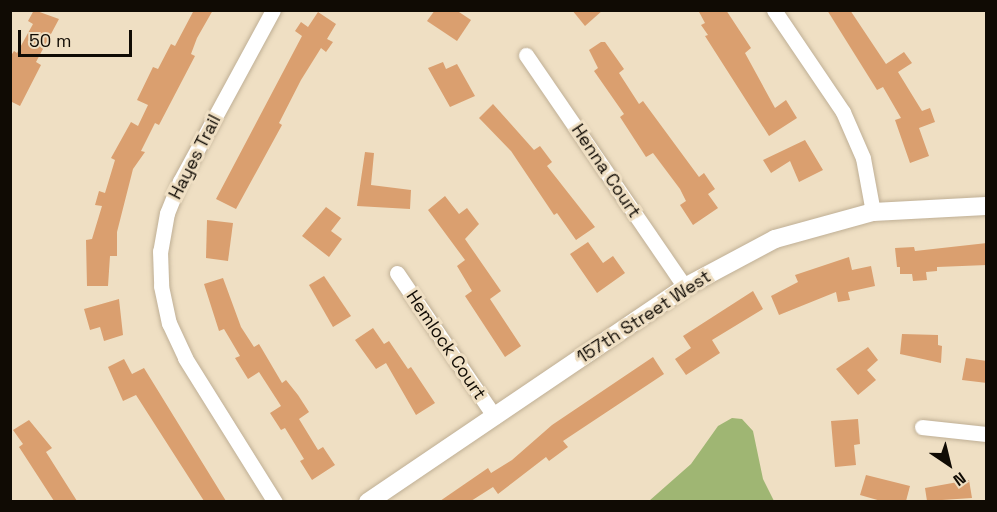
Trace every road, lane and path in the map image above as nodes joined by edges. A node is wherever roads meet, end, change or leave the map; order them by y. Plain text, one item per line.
1 (273, 10) edge
2 (774, 10) edge
3 (526, 55) dead end
4 (987, 206) edge
5 (873, 212) junction
6 (397, 273) dead end
7 (685, 287) junction
8 (495, 417) junction
9 (922, 427) dead end
10 (987, 434) edge
11 (275, 501) edge
12 (368, 501) edge

1 - 11 street, Hayes Trail
2 - 5 street
3 - 7 street, Henna Court
4 - 5 street, 157th Street West
5 - 7 street, 157th Street West
6 - 8 street, Hemlock Court
7 - 8 street, 157th Street West
8 - 12 street, 157th Street West
9 - 10 street

